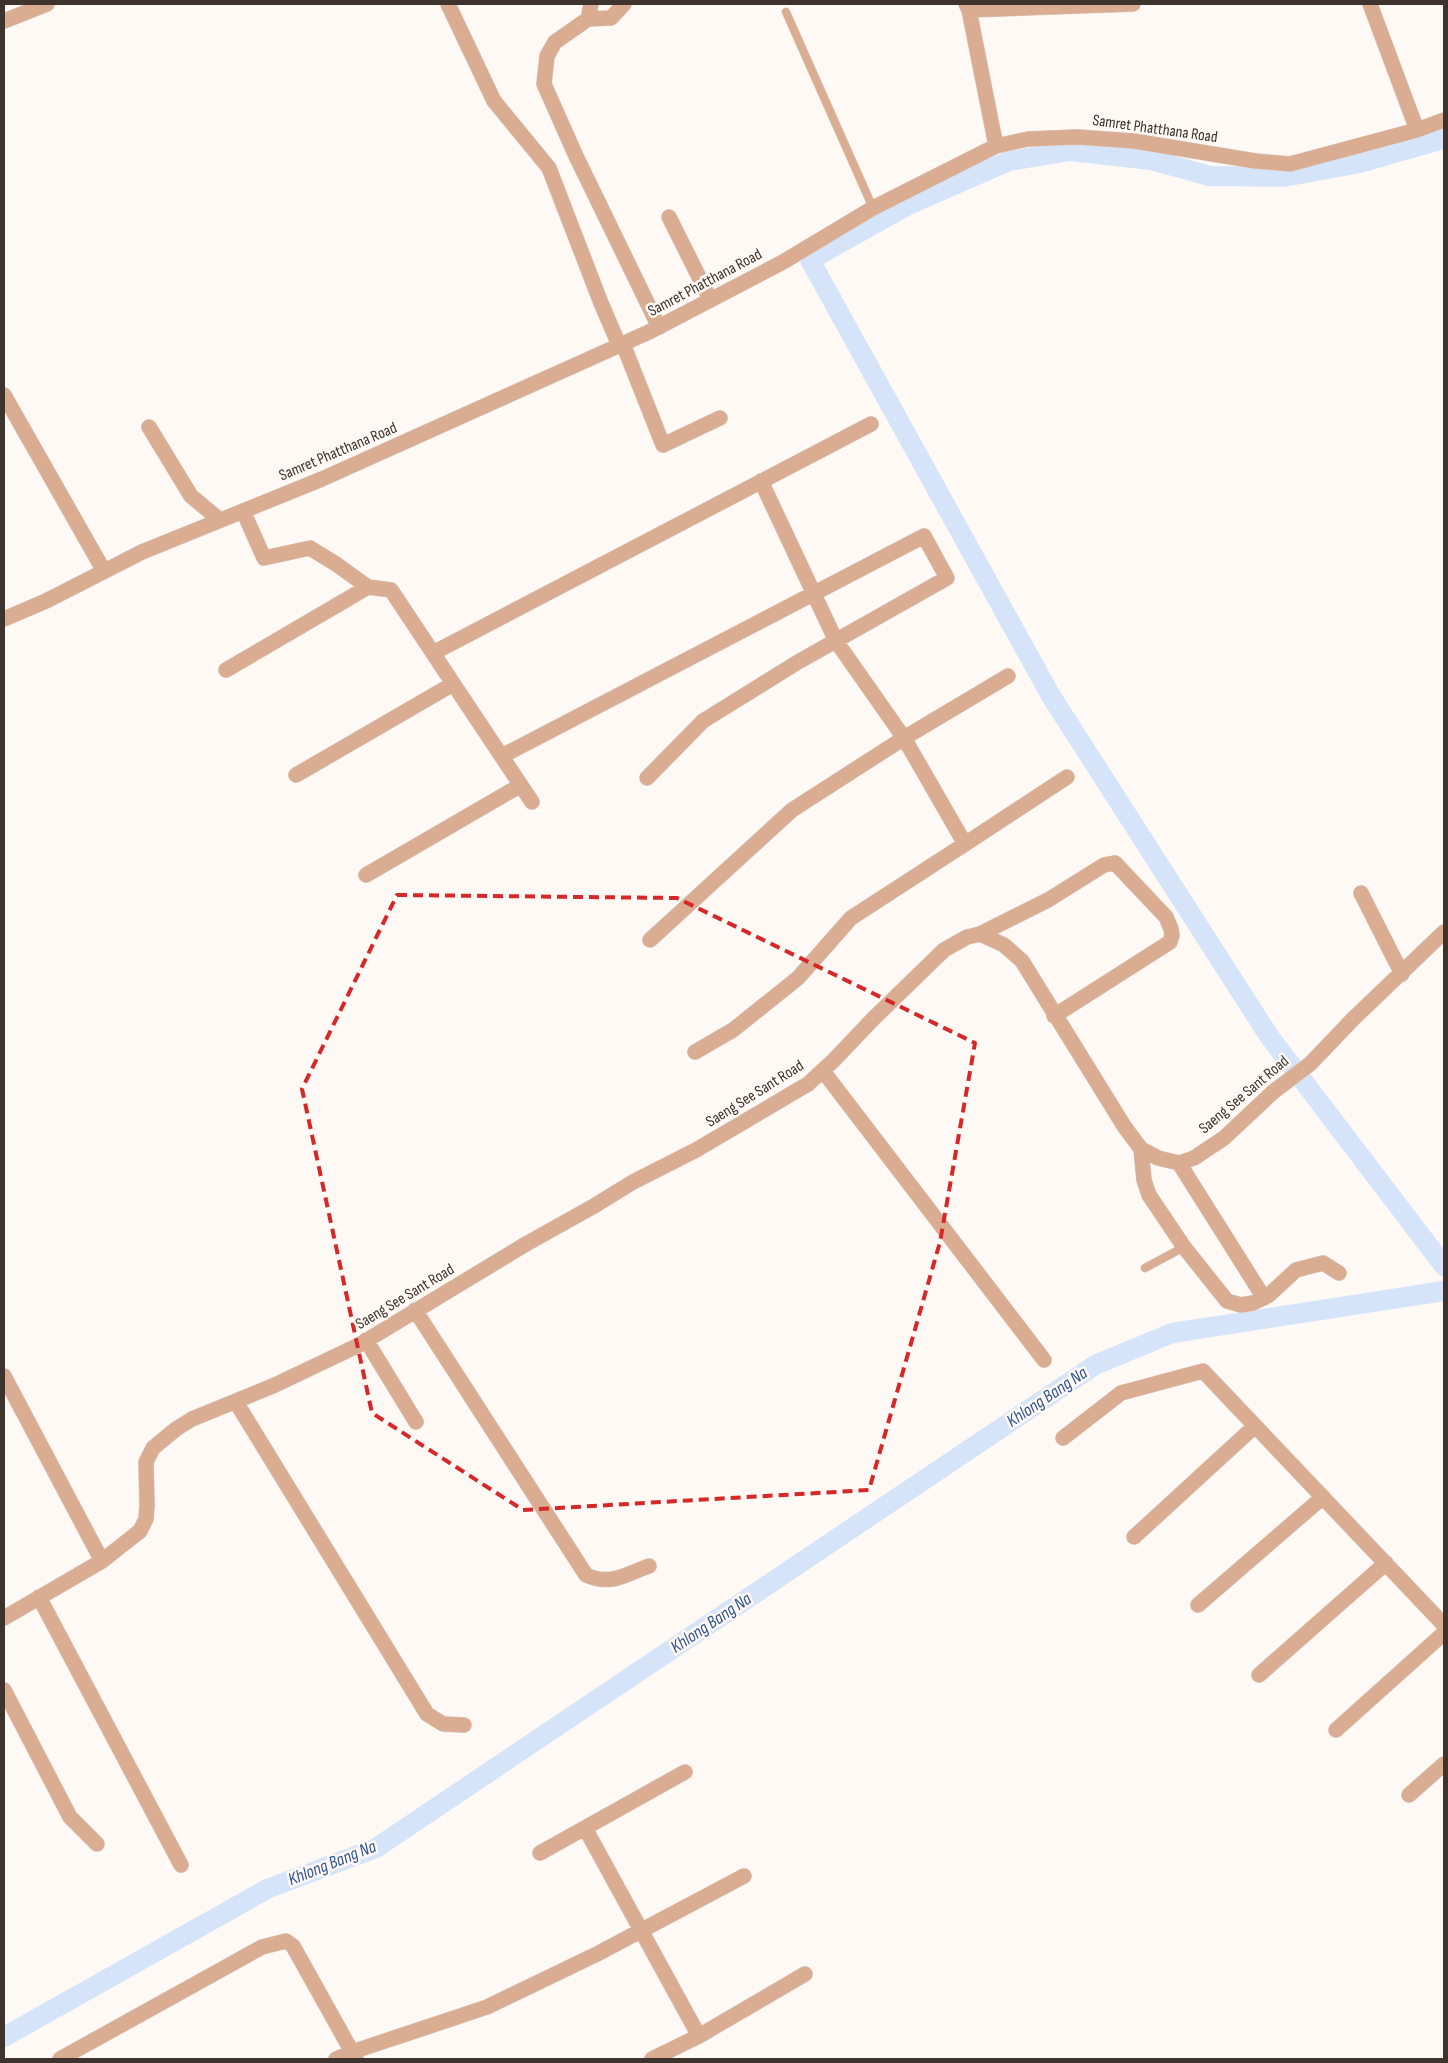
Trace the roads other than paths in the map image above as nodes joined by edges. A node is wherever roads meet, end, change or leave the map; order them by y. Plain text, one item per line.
1 (47, 4) edge
2 (448, 4) edge
3 (591, 4) edge
4 (624, 4) edge
5 (1133, 4) edge
6 (1370, 4) edge
7 (1092, 5) edge
8 (968, 7) edge
9 (786, 12) dead end
10 (588, 19) junction
11 (4, 21) edge
12 (1444, 120) edge
13 (1418, 130) junction
14 (996, 146) junction
15 (872, 208) junction
16 (669, 217) dead end
17 (710, 299) junction
18 (659, 327) junction
19 (621, 344) junction
20 (4, 395) edge
21 (720, 418) dead end
22 (871, 424) dead end
23 (149, 427) dead end
24 (762, 482) junction
25 (243, 511) junction
26 (220, 520) junction
27 (104, 571) junction
28 (368, 587) junction
29 (813, 593) junction
30 (4, 619) edge
31 (836, 641) junction
32 (433, 653) junction
33 (226, 670) dead end
34 (1008, 676) dead end
35 (453, 684) junction
36 (904, 738) junction
37 (502, 756) junction
38 (296, 775) dead end
39 (1067, 777) dead end
40 (647, 778) dead end
41 (521, 785) junction
42 (532, 802) dead end
43 (965, 844) junction
44 (366, 875) dead end
45 (1361, 893) dead end
46 (1444, 932) edge
47 (980, 934) junction
48 (650, 940) dead end
49 (1402, 974) junction
50 (1054, 1016) junction
51 (695, 1052) dead end
52 (823, 1071) junction
53 (1141, 1149) junction
54 (1179, 1162) junction
55 (1184, 1246) junction
56 (1145, 1268) dead end
57 (1339, 1273) dead end
58 (1264, 1298) junction
59 (415, 1310) junction
60 (366, 1340) junction
61 (1044, 1360) dead end
62 (4, 1376) edge
63 (236, 1402) junction
64 (416, 1422) dead end
65 (1255, 1426) junction
66 (1063, 1438) dead end
67 (1322, 1497) junction
68 (1134, 1537) dead end
69 (102, 1561) junction
70 (1386, 1563) junction
71 (649, 1566) dead end
72 (39, 1597) junction
73 (1198, 1604) dead end
74 (4, 1618) edge
75 (1444, 1625) edge
76 (1444, 1633) edge
77 (1259, 1675) dead end
78 (4, 1690) edge
79 (464, 1725) dead end
80 (1336, 1730) dead end
81 (1444, 1764) edge
82 (685, 1772) dead end
83 (1409, 1795) dead end
84 (585, 1828) junction
85 (97, 1844) dead end
86 (540, 1853) dead end
87 (181, 1865) dead end
88 (744, 1876) dead end
89 (640, 1930) junction
90 (805, 1974) dead end
91 (699, 2036) junction
92 (354, 2055) edge
93 (60, 2059) edge
94 (336, 2059) edge
95 (652, 2059) edge

1 - 11 street
2 - 19 street
3 - 10 street
4 - 10 street
5 - 7 street
6 - 13 street
7 - 8 street
8 - 14 street
9 - 15 lane
10 - 18 street
12 - 13 street, Samret Phatthana Road
13 - 14 street, Samret Phatthana Road
14 - 15 street, Samret Phatthana Road
15 - 17 street, Samret Phatthana Road
16 - 17 street
17 - 18 street, Samret Phatthana Road
18 - 19 street, Samret Phatthana Road
19 - 21 street
19 - 25 street, Samret Phatthana Road
20 - 27 street
22 - 24 street
23 - 26 street
24 - 29 street
24 - 32 street
25 - 26 street, Samret Phatthana Road
25 - 28 street
26 - 27 street, Samret Phatthana Road
27 - 30 street, Samret Phatthana Road
28 - 32 street
28 - 33 street
29 - 31 street
29 - 31 street
29 - 37 street
31 - 36 street
31 - 40 street
32 - 35 street
34 - 36 street
35 - 37 street
35 - 38 street
36 - 43 street
36 - 48 street
37 - 41 street
39 - 43 street
41 - 42 street
41 - 44 street
43 - 51 street
45 - 49 street
46 - 49 street, Saeng See Sant Road
47 - 50 street
47 - 50 street, Saeng See Sant Road
47 - 52 street, Saeng See Sant Road
49 - 54 street, Saeng See Sant Road
50 - 53 street
52 - 59 street, Saeng See Sant Road
52 - 61 street
53 - 54 street
53 - 55 street
54 - 58 street
55 - 56 lane
55 - 58 street
57 - 58 street
59 - 60 street, Saeng See Sant Road
59 - 71 street
60 - 63 street, Saeng See Sant Road
60 - 64 street
62 - 69 street
63 - 69 street, Saeng See Sant Road
63 - 79 street
65 - 66 street
65 - 67 street
65 - 68 street
67 - 70 street
67 - 73 street
69 - 72 street, Saeng See Sant Road
70 - 75 street
70 - 77 street
72 - 74 street, Saeng See Sant Road
72 - 87 street
76 - 80 street
78 - 85 street
81 - 83 street
82 - 84 street
84 - 86 street
84 - 89 street
88 - 89 street
89 - 91 street
89 - 92 street
90 - 91 street
91 - 95 street
92 - 93 street
92 - 94 street

